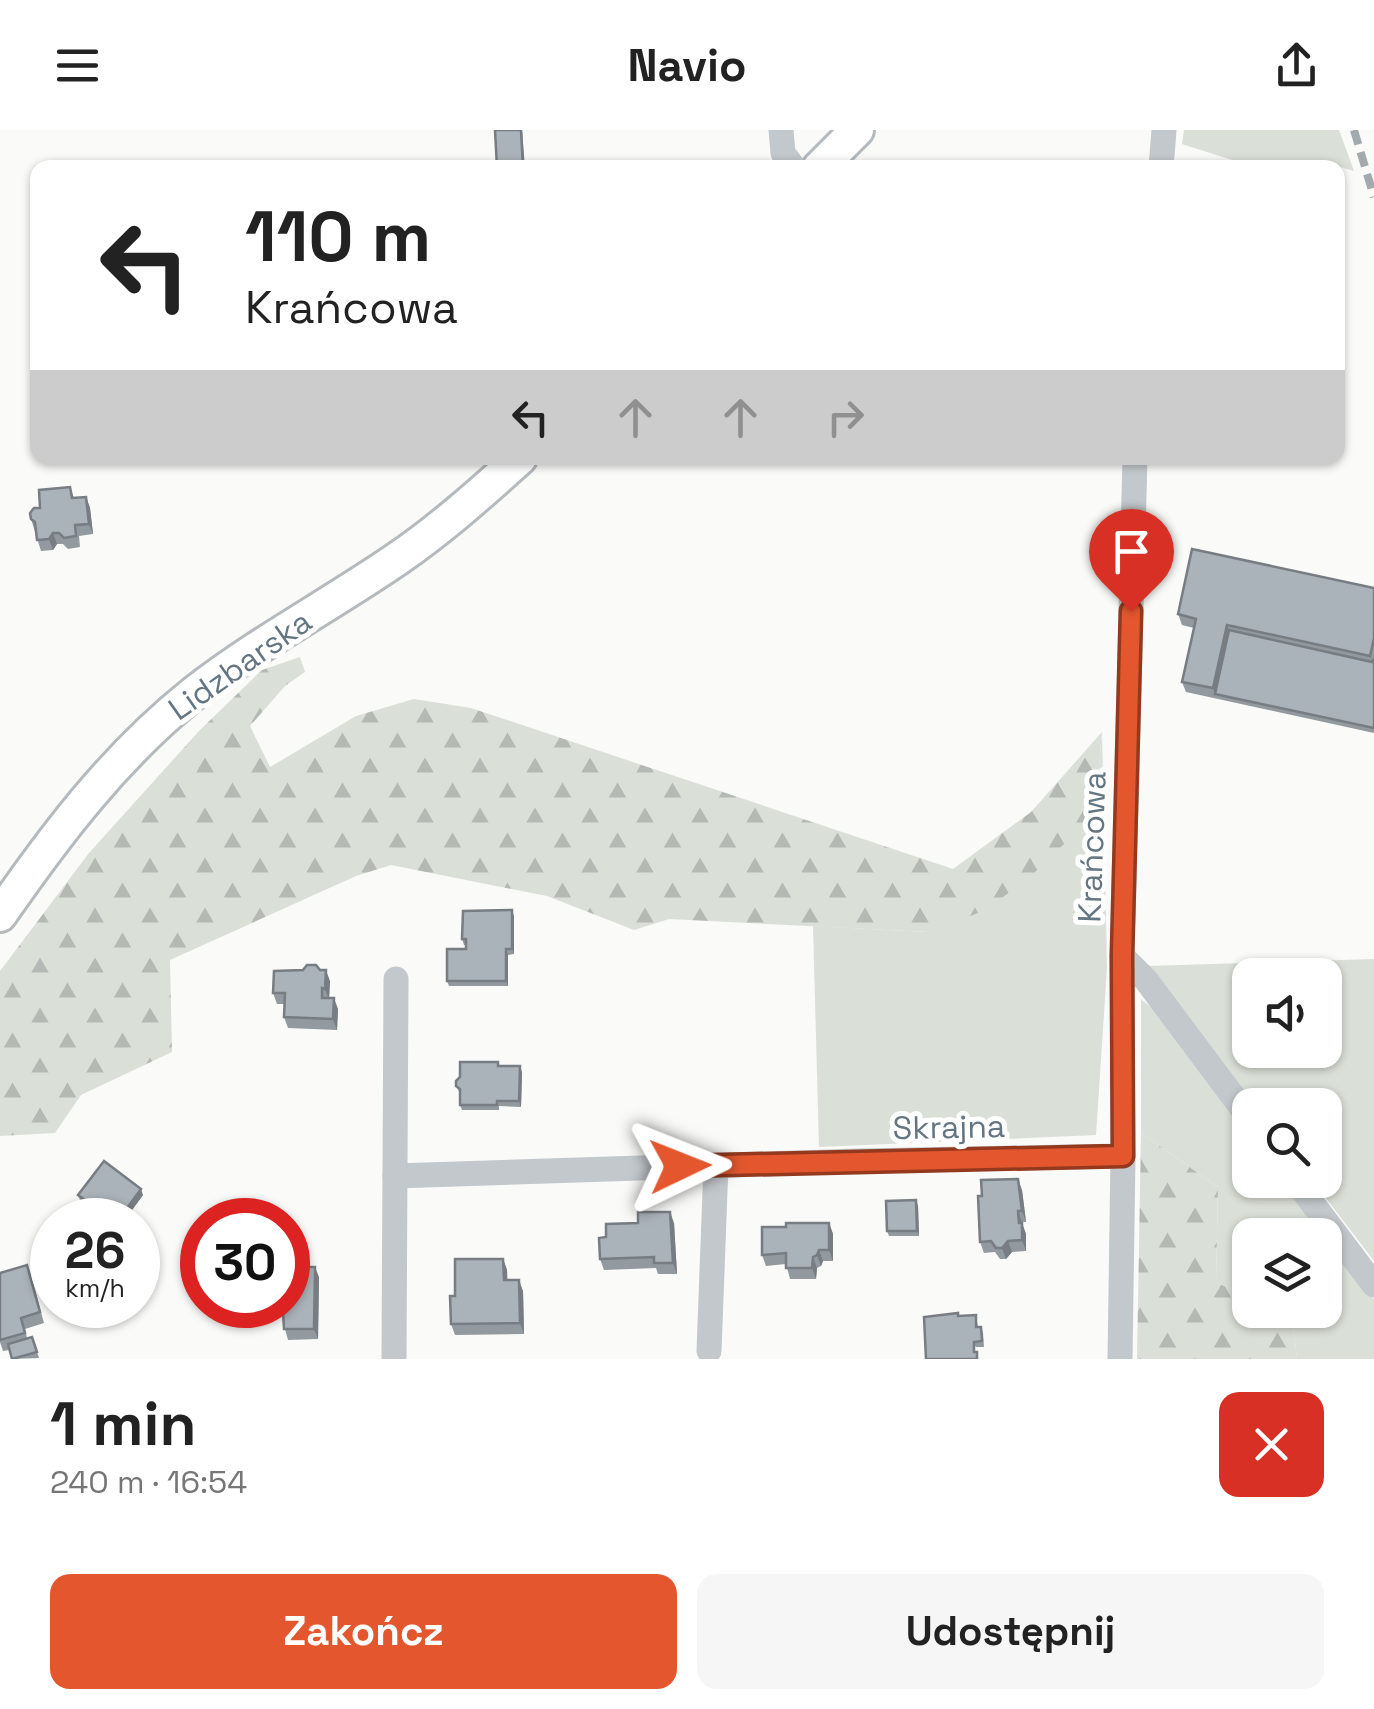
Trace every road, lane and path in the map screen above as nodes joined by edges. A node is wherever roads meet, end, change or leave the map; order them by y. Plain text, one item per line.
1 (781, 130) edge
2 (857, 130) edge
3 (1164, 130) edge
4 (788, 160) edge
5 (827, 160) edge
6 (1162, 160) edge
7 (512, 465) edge
8 (1135, 465) edge
9 (0, 915) edge
10 (1122, 956) junction
11 (396, 979) dead end
12 (1232, 1095) edge
13 (1123, 1156) junction
14 (716, 1165) junction
15 (395, 1176) junction
16 (1309, 1198) edge
17 (1374, 1285) edge
18 (709, 1351) dead end
19 (394, 1358) edge
20 (1120, 1359) edge

1 - 4 street
2 - 5 main road
3 - 6 street
7 - 9 main road, Lidzbarska
8 - 10 street, Krańcowa
10 - 12 street
10 - 13 street, Krańcowa
11 - 15 street
13 - 14 street, Skrajna
13 - 20 street, Krańcowa
14 - 15 street, Skrajna
14 - 18 street
15 - 19 street
16 - 17 street

